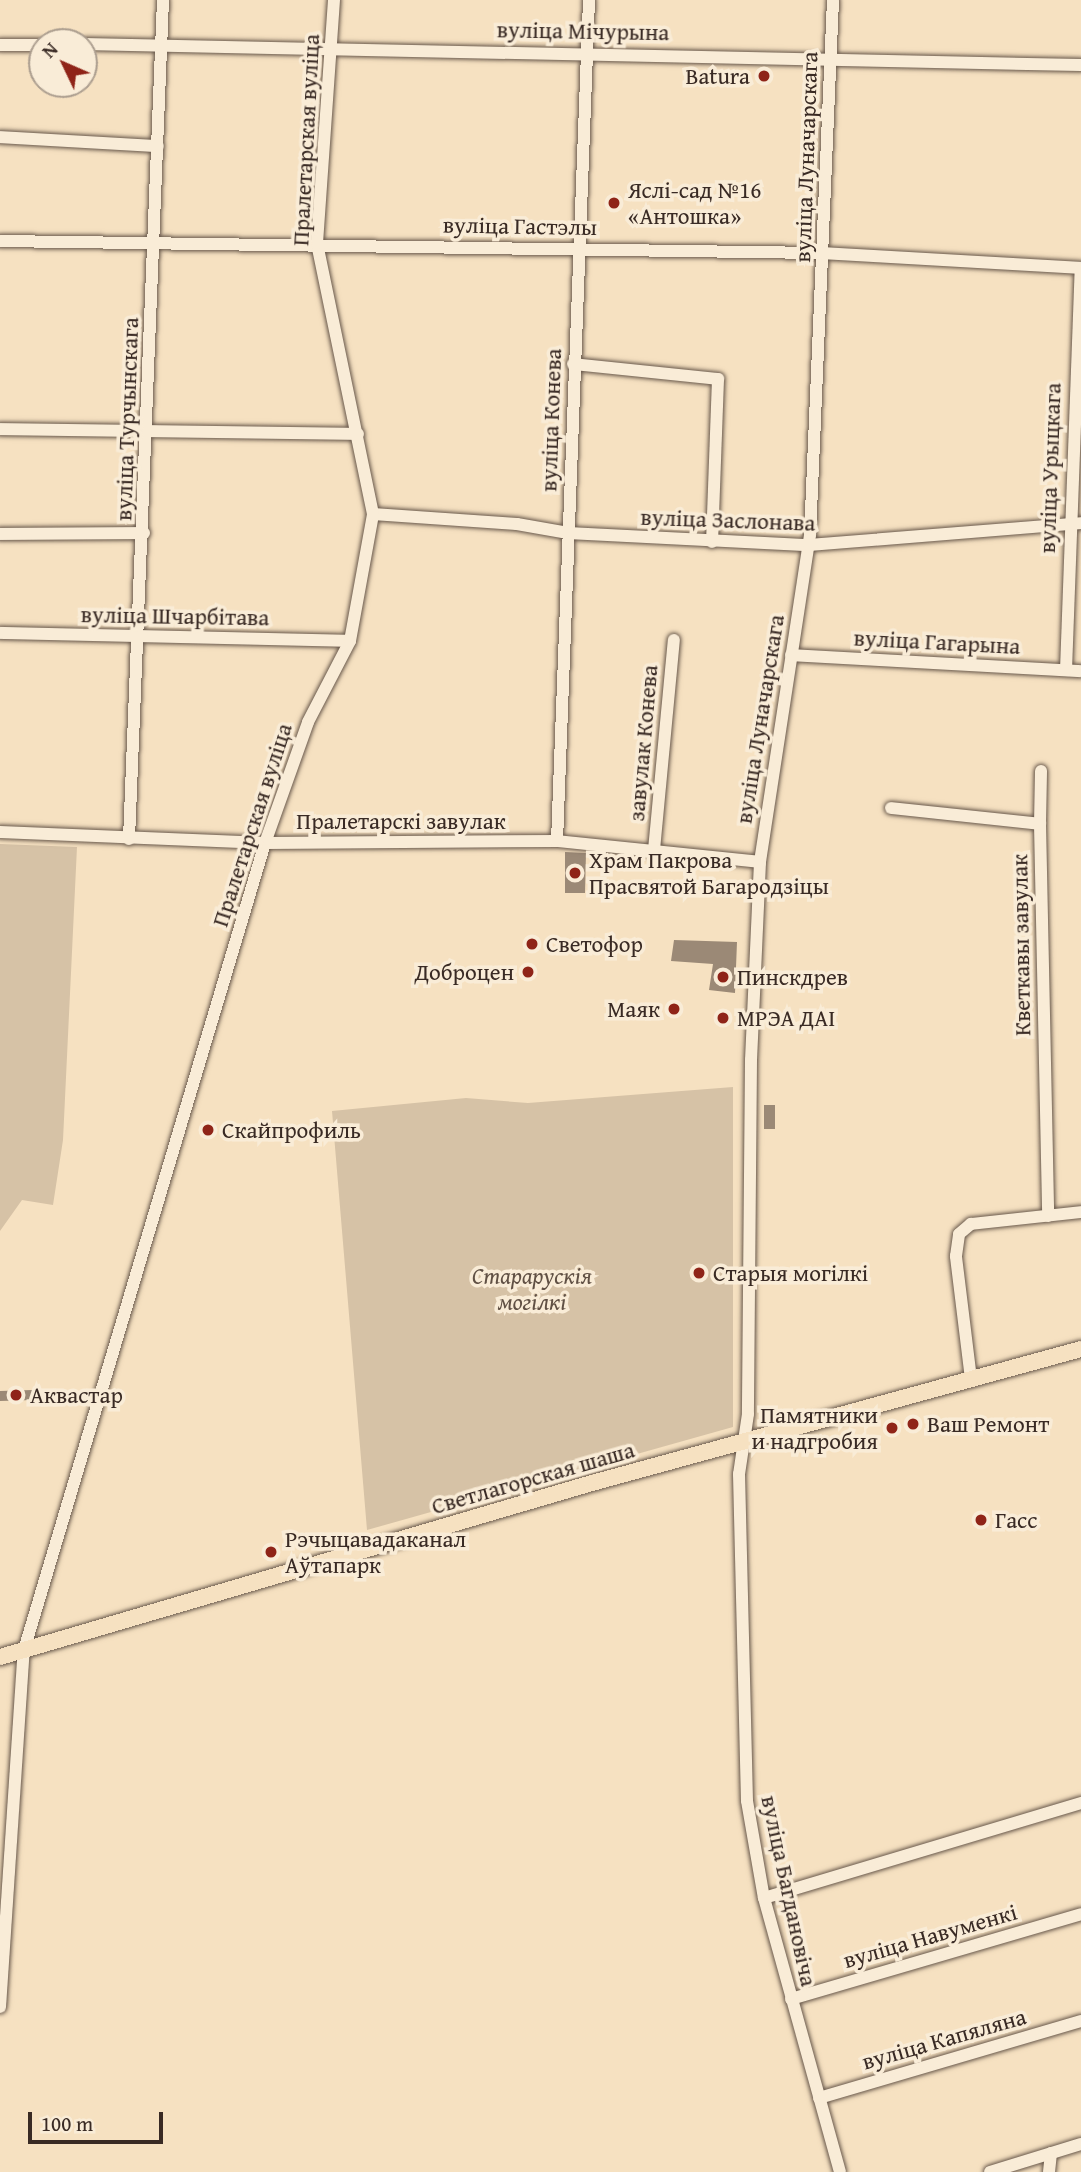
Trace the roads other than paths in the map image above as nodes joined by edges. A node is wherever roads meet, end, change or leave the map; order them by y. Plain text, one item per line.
1 (163, 0) edge
2 (334, 0) edge
3 (589, 0) edge
4 (833, 0) edge
5 (98, 44) edge
6 (162, 44) junction
7 (0, 45) edge
8 (28, 45) edge
9 (333, 47) junction
10 (587, 52) junction
11 (832, 59) junction
12 (1081, 65) edge
13 (0, 137) edge
14 (159, 146) junction
15 (0, 241) edge
16 (155, 243) junction
17 (317, 243) junction
18 (580, 248) junction
19 (823, 253) junction
20 (1081, 268) edge
21 (573, 364) junction
22 (0, 429) edge
23 (144, 432) junction
24 (358, 433) junction
25 (373, 514) junction
26 (1074, 524) edge
27 (144, 533) junction
28 (568, 533) junction
29 (0, 534) edge
30 (712, 542) junction
31 (808, 545) junction
32 (0, 633) edge
33 (133, 636) junction
34 (674, 640) dead end
35 (350, 641) junction
36 (791, 655) junction
37 (1066, 670) junction
38 (1081, 671) edge
39 (1041, 771) dead end
40 (891, 808) dead end
41 (1040, 824) junction
42 (0, 832) edge
43 (129, 839) junction
44 (558, 841) junction
45 (265, 842) junction
46 (654, 850) junction
47 (760, 862) junction
48 (1081, 1212) edge
49 (1048, 1216) junction
50 (1081, 1349) edge
51 (971, 1379) junction
52 (745, 1444) junction
53 (24, 1650) junction
54 (0, 1657) edge
55 (1081, 1803) edge
56 (764, 1898) junction
57 (1081, 1914) edge
58 (791, 1999) junction
59 (0, 2007) edge
60 (1081, 2021) edge
61 (819, 2098) junction
62 (1081, 2144) edge
63 (1051, 2153) junction
64 (841, 2172) edge
65 (990, 2172) edge
66 (1049, 2172) edge

1 - 6 street, вуліца Турчынскага
2 - 9 street, Пралетарская вуліца
3 - 10 street, вуліца Конева
4 - 11 street, вуліца Луначарскага
5 - 6 street, вуліца Мічурына
6 - 9 street, вуліца Мічурына
6 - 14 street, вуліца Турчынскага
7 - 8 street
9 - 10 street, вуліца Мічурына
9 - 17 street, Пралетарская вуліца
10 - 11 street, вуліца Мічурына
10 - 18 street, вуліца Конева
11 - 12 street, вуліца Мічурына
11 - 19 street, вуліца Луначарскага
13 - 14 street
14 - 16 street, вуліца Турчынскага
15 - 16 street, вуліца Гастэлы
16 - 17 street, вуліца Гастэлы
16 - 23 street, вуліца Турчынскага
17 - 18 street, вуліца Гастэлы
17 - 24 street, Пралетарская вуліца
18 - 19 street, вуліца Гастэлы
18 - 21 street, вуліца Конева
19 - 20 street, вуліца Гастэлы
19 - 31 street, вуліца Луначарскага
20 - 26 street, вуліца Урыцкага
21 - 28 street, вуліца Конева
21 - 30 street
22 - 23 street
23 - 24 street
23 - 27 street, вуліца Турчынскага
24 - 25 street, Пралетарская вуліца
25 - 28 street, вуліца Заслонава
25 - 35 street, Пралетарская вуліца
26 - 31 street, вуліца Заслонава
26 - 37 street, вуліца Урыцкага
27 - 29 street
27 - 33 street, вуліца Турчынскага
28 - 30 street, вуліца Заслонава
28 - 44 street, вуліца Конева
30 - 31 street, вуліца Заслонава
31 - 36 street, вуліца Луначарскага
32 - 33 street, вуліца Шчарбітава
33 - 35 street, вуліца Шчарбітава
33 - 43 street, вуліца Турчынскага
34 - 46 street, завулак Конева
35 - 45 street, Пралетарская вуліца
36 - 37 street, вуліца Гагарына
36 - 47 street, вуліца Луначарскага
37 - 38 street, вуліца Гагарына
39 - 41 street
40 - 41 street, Кветкавы завулак
41 - 49 street, Кветкавы завулак
42 - 43 street, Пралетарскі завулак
43 - 45 street, Пралетарскі завулак
44 - 45 street, Пралетарскі завулак
44 - 46 street, Пралетарскі завулак
45 - 53 street, Пралетарская вуліца
46 - 47 street, Пралетарскі завулак
47 - 52 street, вуліца Луначарскага
48 - 49 street
49 - 51 street
50 - 51 main road, Светлагорская шаша
51 - 52 main road, Светлагорская шаша
52 - 53 main road, Светлагорская шаша
52 - 56 street, вуліца Багдановіча
53 - 54 main road, Светлагорская шаша
53 - 59 street, Пралетарская вуліца
55 - 56 street
56 - 58 street, вуліца Багдановіча
57 - 58 street, вуліца Навуменкі
58 - 61 street, вуліца Багдановіча
60 - 61 street, вуліца Капяляна
61 - 64 street, вуліца Багдановіча
62 - 63 street
63 - 65 street
63 - 66 street

